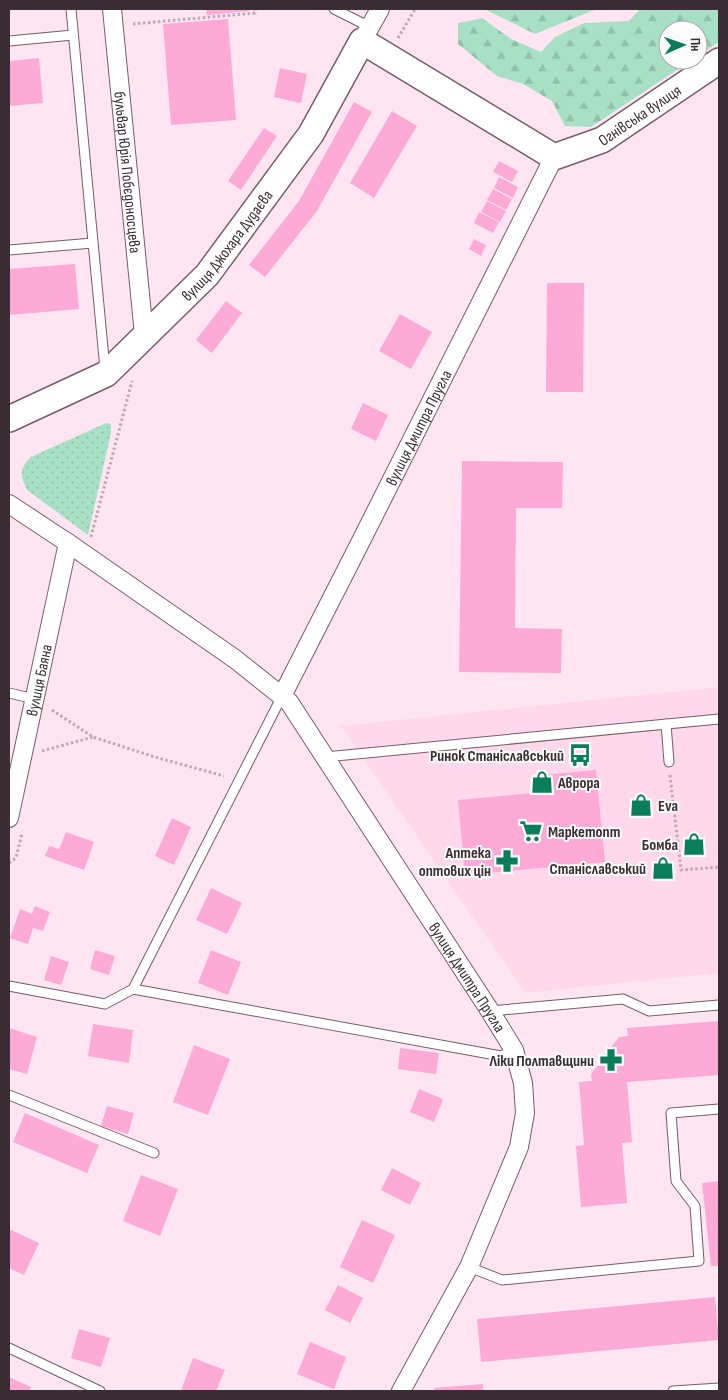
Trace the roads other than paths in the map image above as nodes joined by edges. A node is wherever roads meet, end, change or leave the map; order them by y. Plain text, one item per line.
1 (71, 9) edge
2 (334, 9) edge
3 (380, 9) edge
4 (113, 17) edge
5 (366, 34) junction
6 (74, 35) junction
7 (9, 41) edge
8 (719, 61) edge
9 (554, 158) junction
10 (93, 243) junction
11 (9, 250) edge
12 (144, 335) junction
13 (106, 374) junction
14 (9, 419) edge
15 (9, 504) edge
16 (68, 543) junction
17 (9, 693) edge
18 (282, 696) junction
19 (35, 698) junction
20 (719, 719) edge
21 (666, 724) junction
22 (325, 757) junction
23 (669, 762) road end
24 (9, 818) edge
25 (9, 986) edge
26 (133, 990) junction
27 (719, 1005) edge
28 (490, 1012) junction
29 (514, 1050) junction
30 (9, 1095) edge
31 (719, 1109) edge
32 (154, 1153) dead end
33 (469, 1267) junction
34 (9, 1348) edge
35 (719, 1388) edge
36 (100, 1391) edge
37 (401, 1391) edge
38 (673, 1391) edge

1 - 6 lane
2 - 5 lane
3 - 5 street, вулиця Джохара Дудаєва
4 - 12 street, бульвар Юрія Побєдоносцева
5 - 9 street
5 - 12 street, вулиця Джохара Дудаєва
6 - 7 lane
6 - 10 lane
8 - 9 street, Огнівська вулиця
9 - 18 street, вулиця Дмитра Пругла
10 - 11 lane
10 - 13 lane
12 - 13 street, вулиця Джохара Дудаєва
13 - 14 street, вулиця Джохара Дудаєва
15 - 16 street, вулиця Дмитра Пругла
16 - 18 street, вулиця Дмитра Пругла
16 - 19 street, вулиця Баяна
17 - 19 lane
18 - 22 street, вулиця Дмитра Пругла
18 - 26 lane
19 - 24 street, вулиця Баяна
20 - 21 lane
21 - 22 lane
21 - 23 lane
22 - 28 street, вулиця Дмитра Пругла
25 - 26 lane
26 - 29 lane
27 - 28 lane
28 - 29 street, вулиця Дмитра Пругла
29 - 33 street, вулиця Дмитра Пругла
30 - 32 lane
31 - 33 lane
33 - 37 street, вулиця Дмитра Пругла
34 - 36 lane
35 - 38 lane

